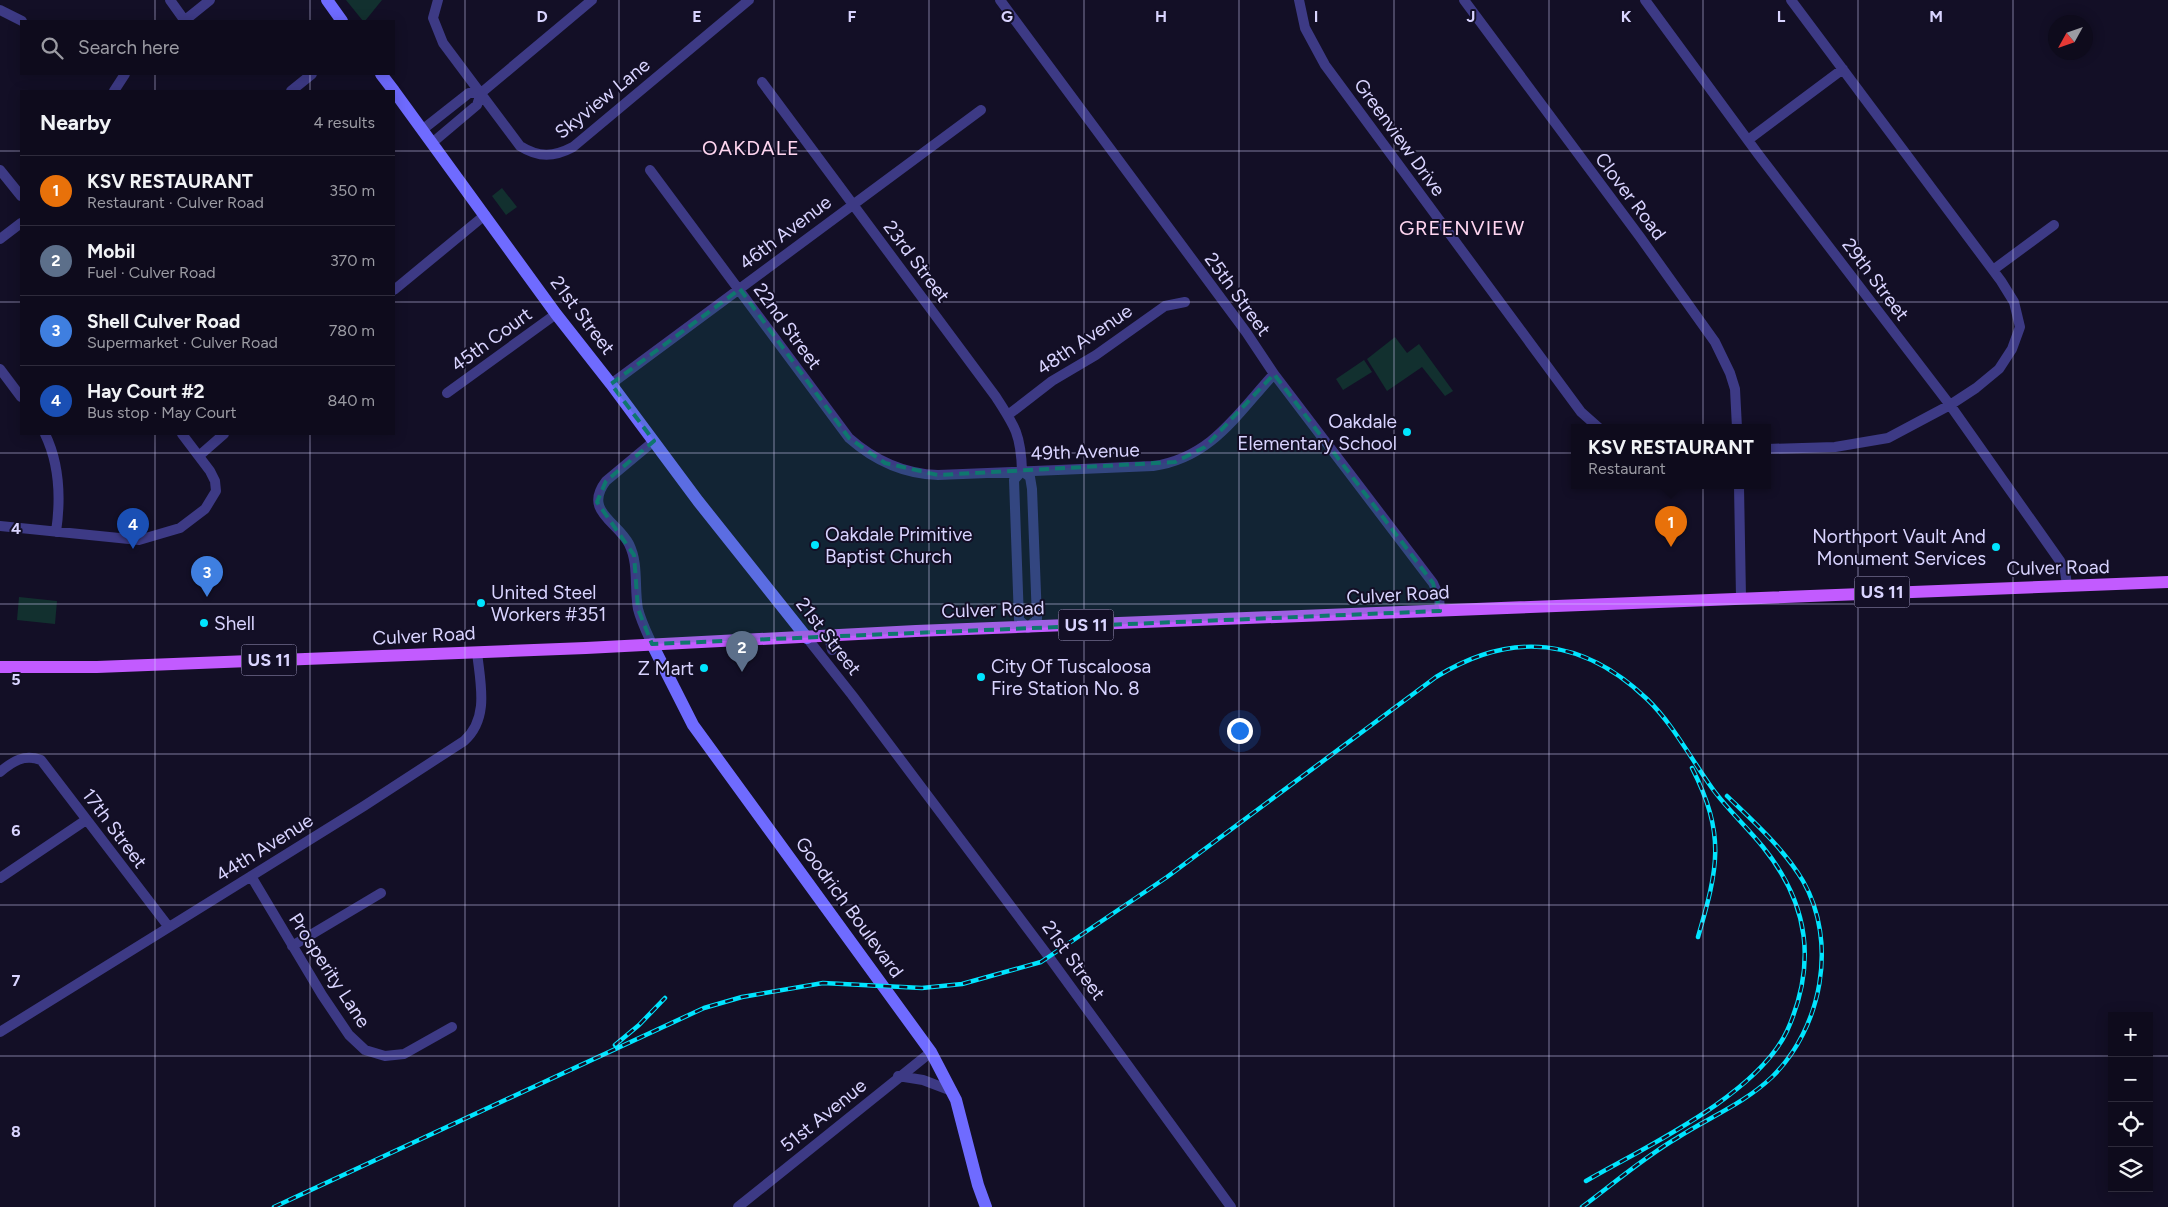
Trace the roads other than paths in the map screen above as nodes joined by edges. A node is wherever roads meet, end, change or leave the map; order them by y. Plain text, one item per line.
1 (170, 0) edge
2 (210, 0) edge
3 (327, 0) edge
4 (438, 0) edge
5 (592, 0) edge
6 (749, 0) edge
7 (1000, 0) edge
8 (1298, 0) edge
9 (1464, 0) edge
10 (1645, 0) edge
11 (1792, 0) edge
12 (0, 10) edge
13 (20, 20) edge
14 (184, 20) edge
15 (186, 20) edge
16 (341, 20) edge
17 (1843, 69) junction
18 (123, 75) edge
19 (311, 75) edge
20 (382, 75) edge
21 (762, 82) dead end
22 (115, 90) edge
23 (292, 90) edge
24 (393, 90) edge
25 (395, 92) edge
26 (482, 93) junction
27 (981, 110) dead end
28 (422, 130) junction
29 (1748, 140) junction
30 (432, 143) junction
31 (0, 170) edge
32 (650, 170) dead end
33 (20, 195) edge
34 (852, 203) junction
35 (485, 215) junction
36 (20, 224) edge
37 (2054, 225) dead end
38 (0, 240) edge
39 (1993, 270) junction
40 (395, 285) edge
41 (740, 289) junction
42 (1185, 302) dead end
43 (556, 314) junction
44 (0, 369) edge
45 (1274, 374) junction
46 (611, 384) junction
47 (447, 393) dead end
48 (20, 396) edge
49 (1950, 405) junction
50 (1008, 415) junction
51 (1594, 424) edge
52 (1737, 424) edge
53 (45, 435) edge
54 (183, 435) edge
55 (223, 435) edge
56 (654, 440) junction
57 (1771, 448) edge
58 (866, 452) joint
59 (200, 455) junction
60 (1022, 471) junction
61 (1739, 489) edge
62 (0, 526) edge
63 (56, 532) junction
64 (2168, 582) edge
65 (2067, 585) junction
66 (1741, 597) junction
67 (1440, 611) junction
68 (1028, 628) junction
69 (829, 637) junction
70 (806, 638) junction
71 (652, 644) junction
72 (832, 650) dead end
73 (477, 652) junction
74 (0, 667) edge
75 (0, 772) edge
76 (86, 820) junction
77 (251, 876) junction
78 (0, 878) edge
79 (382, 893) dead end
80 (168, 926) junction
81 (292, 946) junction
82 (452, 1027) dead end
83 (0, 1032) edge
84 (931, 1052) junction
85 (898, 1076) junction
86 (952, 1091) junction
87 (738, 1207) edge
88 (986, 1207) edge
89 (1231, 1207) edge

1 - 14 street
2 - 15 street
3 - 16 street
4 - 26 street, Skyview Lane
5 - 26 street
6 - 26 street, Skyview Lane
7 - 45 street, 25th Street
8 - 51 street, Greenview Drive
9 - 52 street, Clover Road
10 - 29 street, 29th Street
11 - 17 street
12 - 13 street
17 - 29 street
17 - 39 street
18 - 22 street
19 - 23 street
20 - 24 street, 21st Street
21 - 34 street, 23rd Street
25 - 28 street, 21st Street
26 - 28 street
26 - 30 street
27 - 34 street, 46th Avenue
28 - 30 street, 21st Street
29 - 49 street, 29th Street
30 - 35 street, 21st Street
31 - 33 street
32 - 41 street, 22nd Street
34 - 41 street, 46th Avenue
34 - 50 street, 23rd Street
35 - 40 street
35 - 43 street, 21st Street
36 - 38 street
37 - 39 street
39 - 49 street
41 - 46 street, 46th Avenue
41 - 58 street, 22nd Street
42 - 50 street, 48th Avenue
43 - 46 street, 21st Street
43 - 47 street, 45th Court
44 - 48 street
45 - 60 street, 49th Avenue
45 - 67 street, 25th Street
46 - 56 street, 21st Street
49 - 57 street
49 - 65 street, 29th Street
50 - 60 street, 23rd Street
53 - 63 street
54 - 59 street
55 - 59 street
56 - 70 street, 21st Street
56 - 71 street
58 - 60 street, 49th Avenue
59 - 63 street
60 - 68 street, 23rd Street
60 - 68 street, 23rd Street
61 - 66 street
62 - 63 street
64 - 65 main road, Culver Road / US 11
65 - 66 main road, Culver Road / US 11
66 - 67 main road, Culver Road / US 11
67 - 68 main road, Culver Road / US 11
68 - 69 main road, Culver Road / US 11
69 - 70 main road, Culver Road / US 11
69 - 72 street
70 - 71 main road, Culver Road / US 11
70 - 89 street, 21st Street
71 - 73 main road, Culver Road / US 11
71 - 84 street, Goodrich Boulevard
73 - 74 main road, Culver Road / US 11
73 - 77 street, 44th Avenue
75 - 76 street, 17th Street
76 - 78 street
76 - 80 street, 17th Street
77 - 80 street, 44th Avenue
77 - 81 street, Prosperity Lane
79 - 81 street
80 - 83 street, 44th Avenue
81 - 82 street, Prosperity Lane
84 - 85 street, 51st Avenue
84 - 86 street, Goodrich Boulevard
85 - 86 street
85 - 87 street, 51st Avenue
86 - 88 street, Goodrich Boulevard

